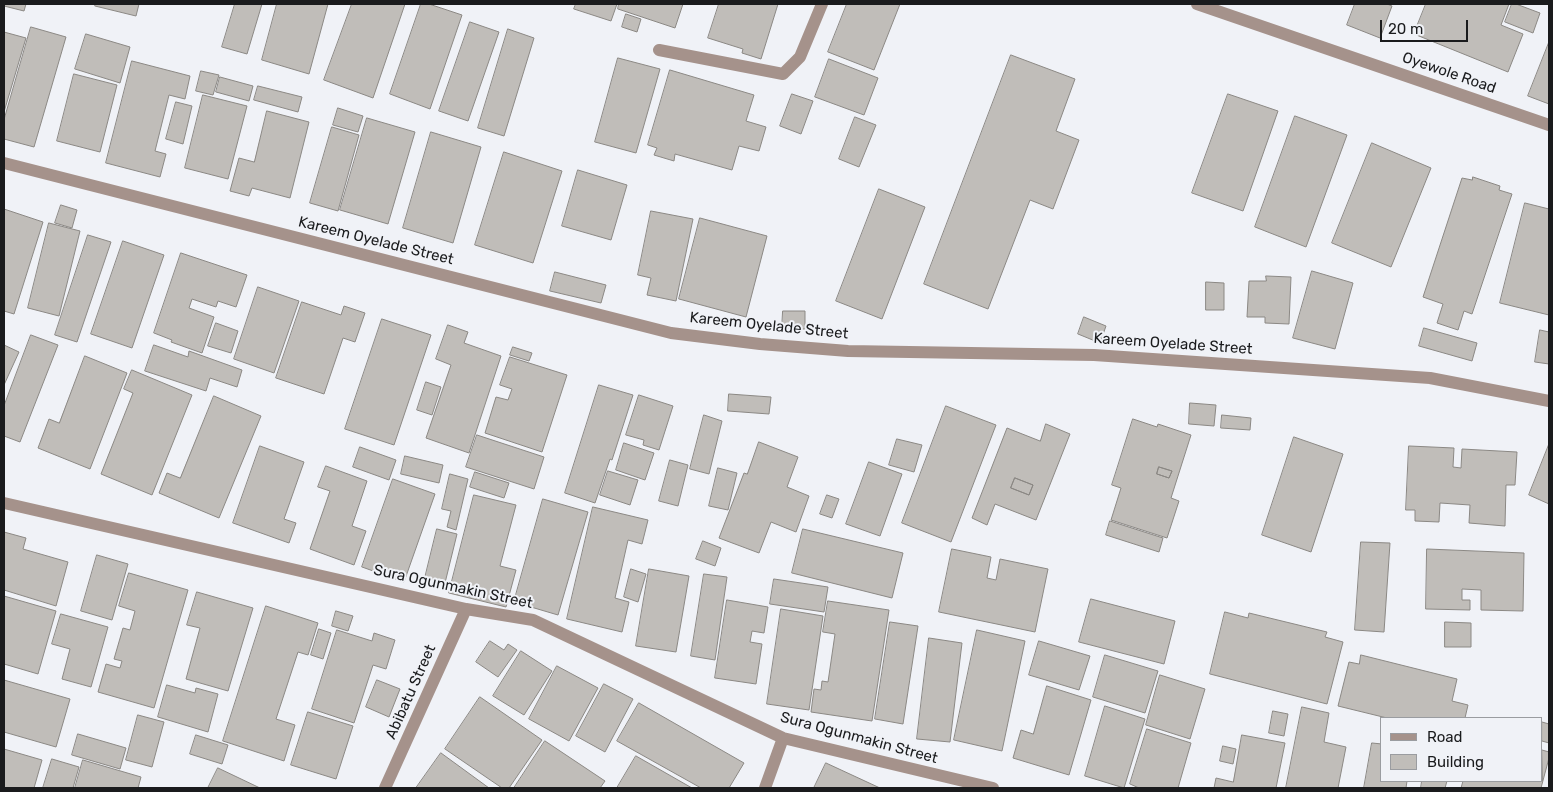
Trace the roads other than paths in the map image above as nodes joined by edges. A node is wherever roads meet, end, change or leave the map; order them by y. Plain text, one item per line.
1 (822, 4) edge
2 (1197, 4) edge
3 (659, 50) dead end
4 (1549, 125) edge
5 (4, 163) edge
6 (1549, 401) edge
7 (4, 503) edge
8 (466, 609) junction
9 (784, 738) junction
10 (385, 788) edge
11 (765, 788) edge
12 (992, 788) edge

1 - 3 street
2 - 4 street, Oyewole Road
5 - 6 street, Kareem Oyelade Street
7 - 8 street, Sura Ogunmakin Street
8 - 9 street, Sura Ogunmakin Street
8 - 10 street, Abibatu Street
9 - 11 street
9 - 12 street, Sura Ogunmakin Street

